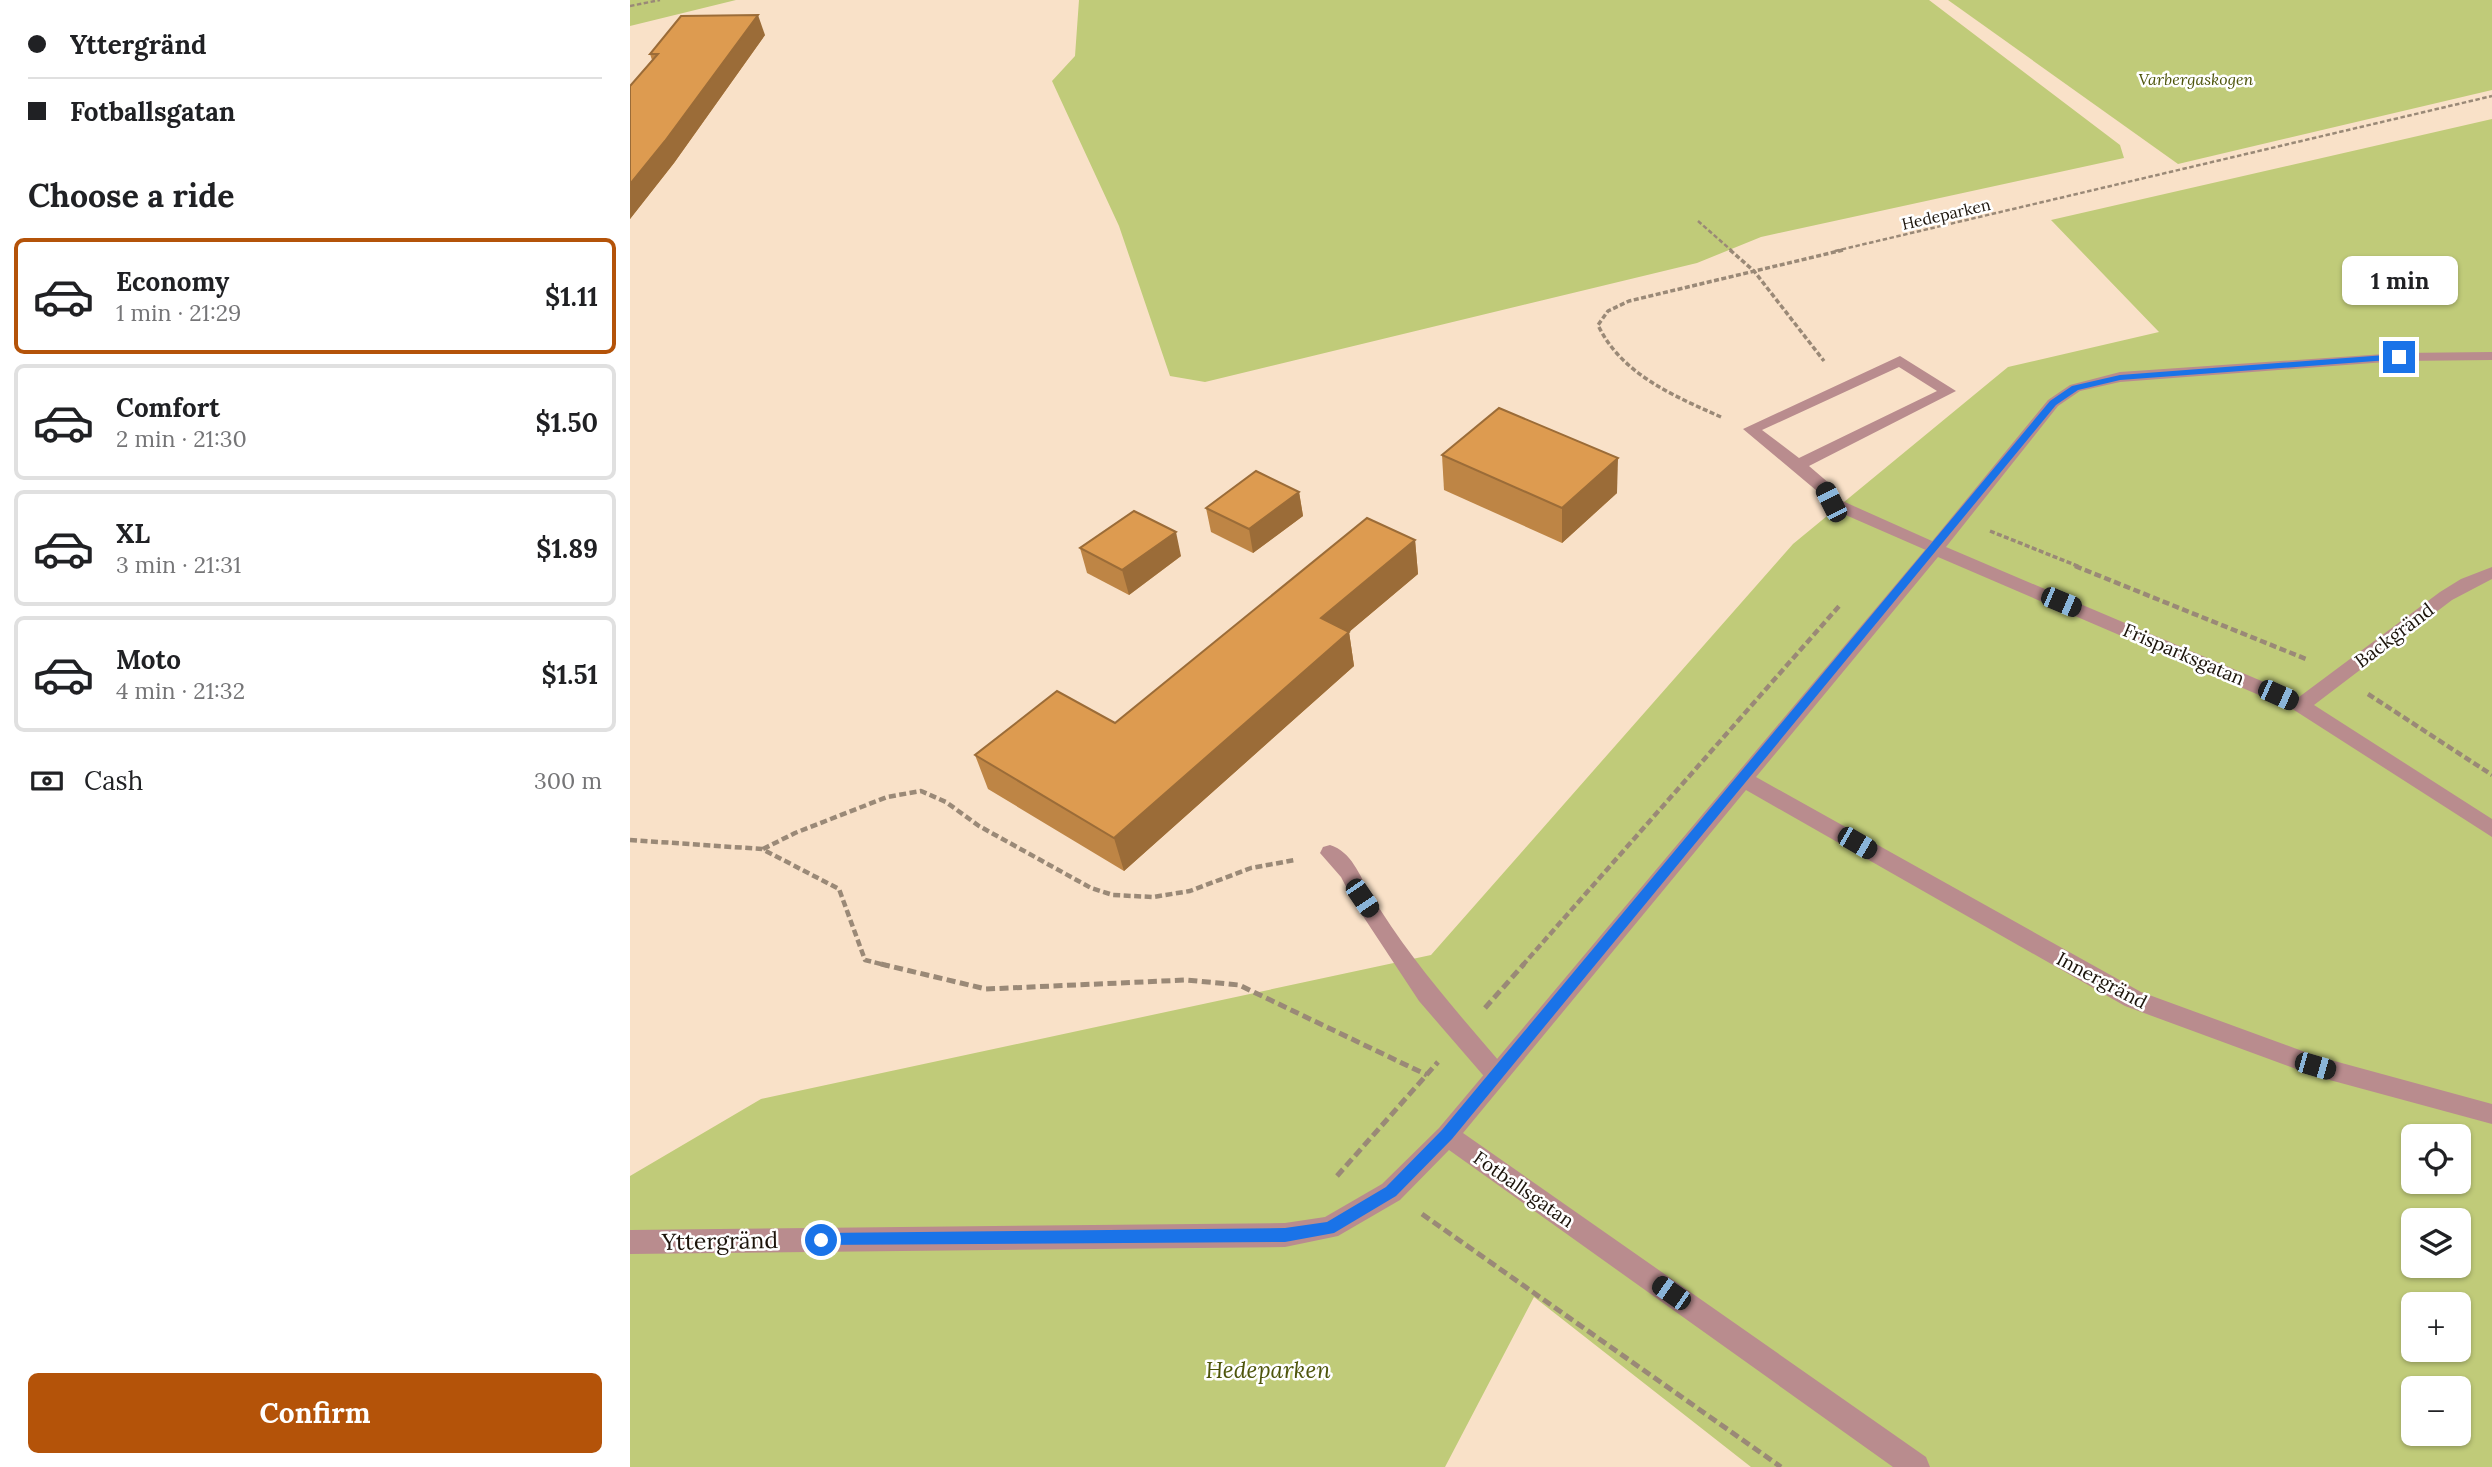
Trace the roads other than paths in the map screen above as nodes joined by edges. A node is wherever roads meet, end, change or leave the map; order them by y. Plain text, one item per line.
1 (2492, 356) edge
2 (1798, 465) junction
3 (1935, 549) junction
4 (2492, 573) edge
5 (2301, 705) junction
6 (1742, 778) junction
7 (2492, 829) edge
8 (1330, 853) road end
9 (1497, 1075) junction
10 (2492, 1114) edge
11 (1447, 1135) junction
12 (630, 1242) edge
13 (1916, 1467) edge

1 - 3 street
2 - 2 street, Frisparksgatan
2 - 3 street, Frisparksgatan
3 - 5 street, Frisparksgatan
3 - 6 street
4 - 5 street, Backgränd
5 - 7 street, Frisparksgatan
6 - 9 street
6 - 10 street, Innergränd
8 - 9 street
9 - 11 street
11 - 12 street, Yttergränd
11 - 13 street, Fotballsgatan

